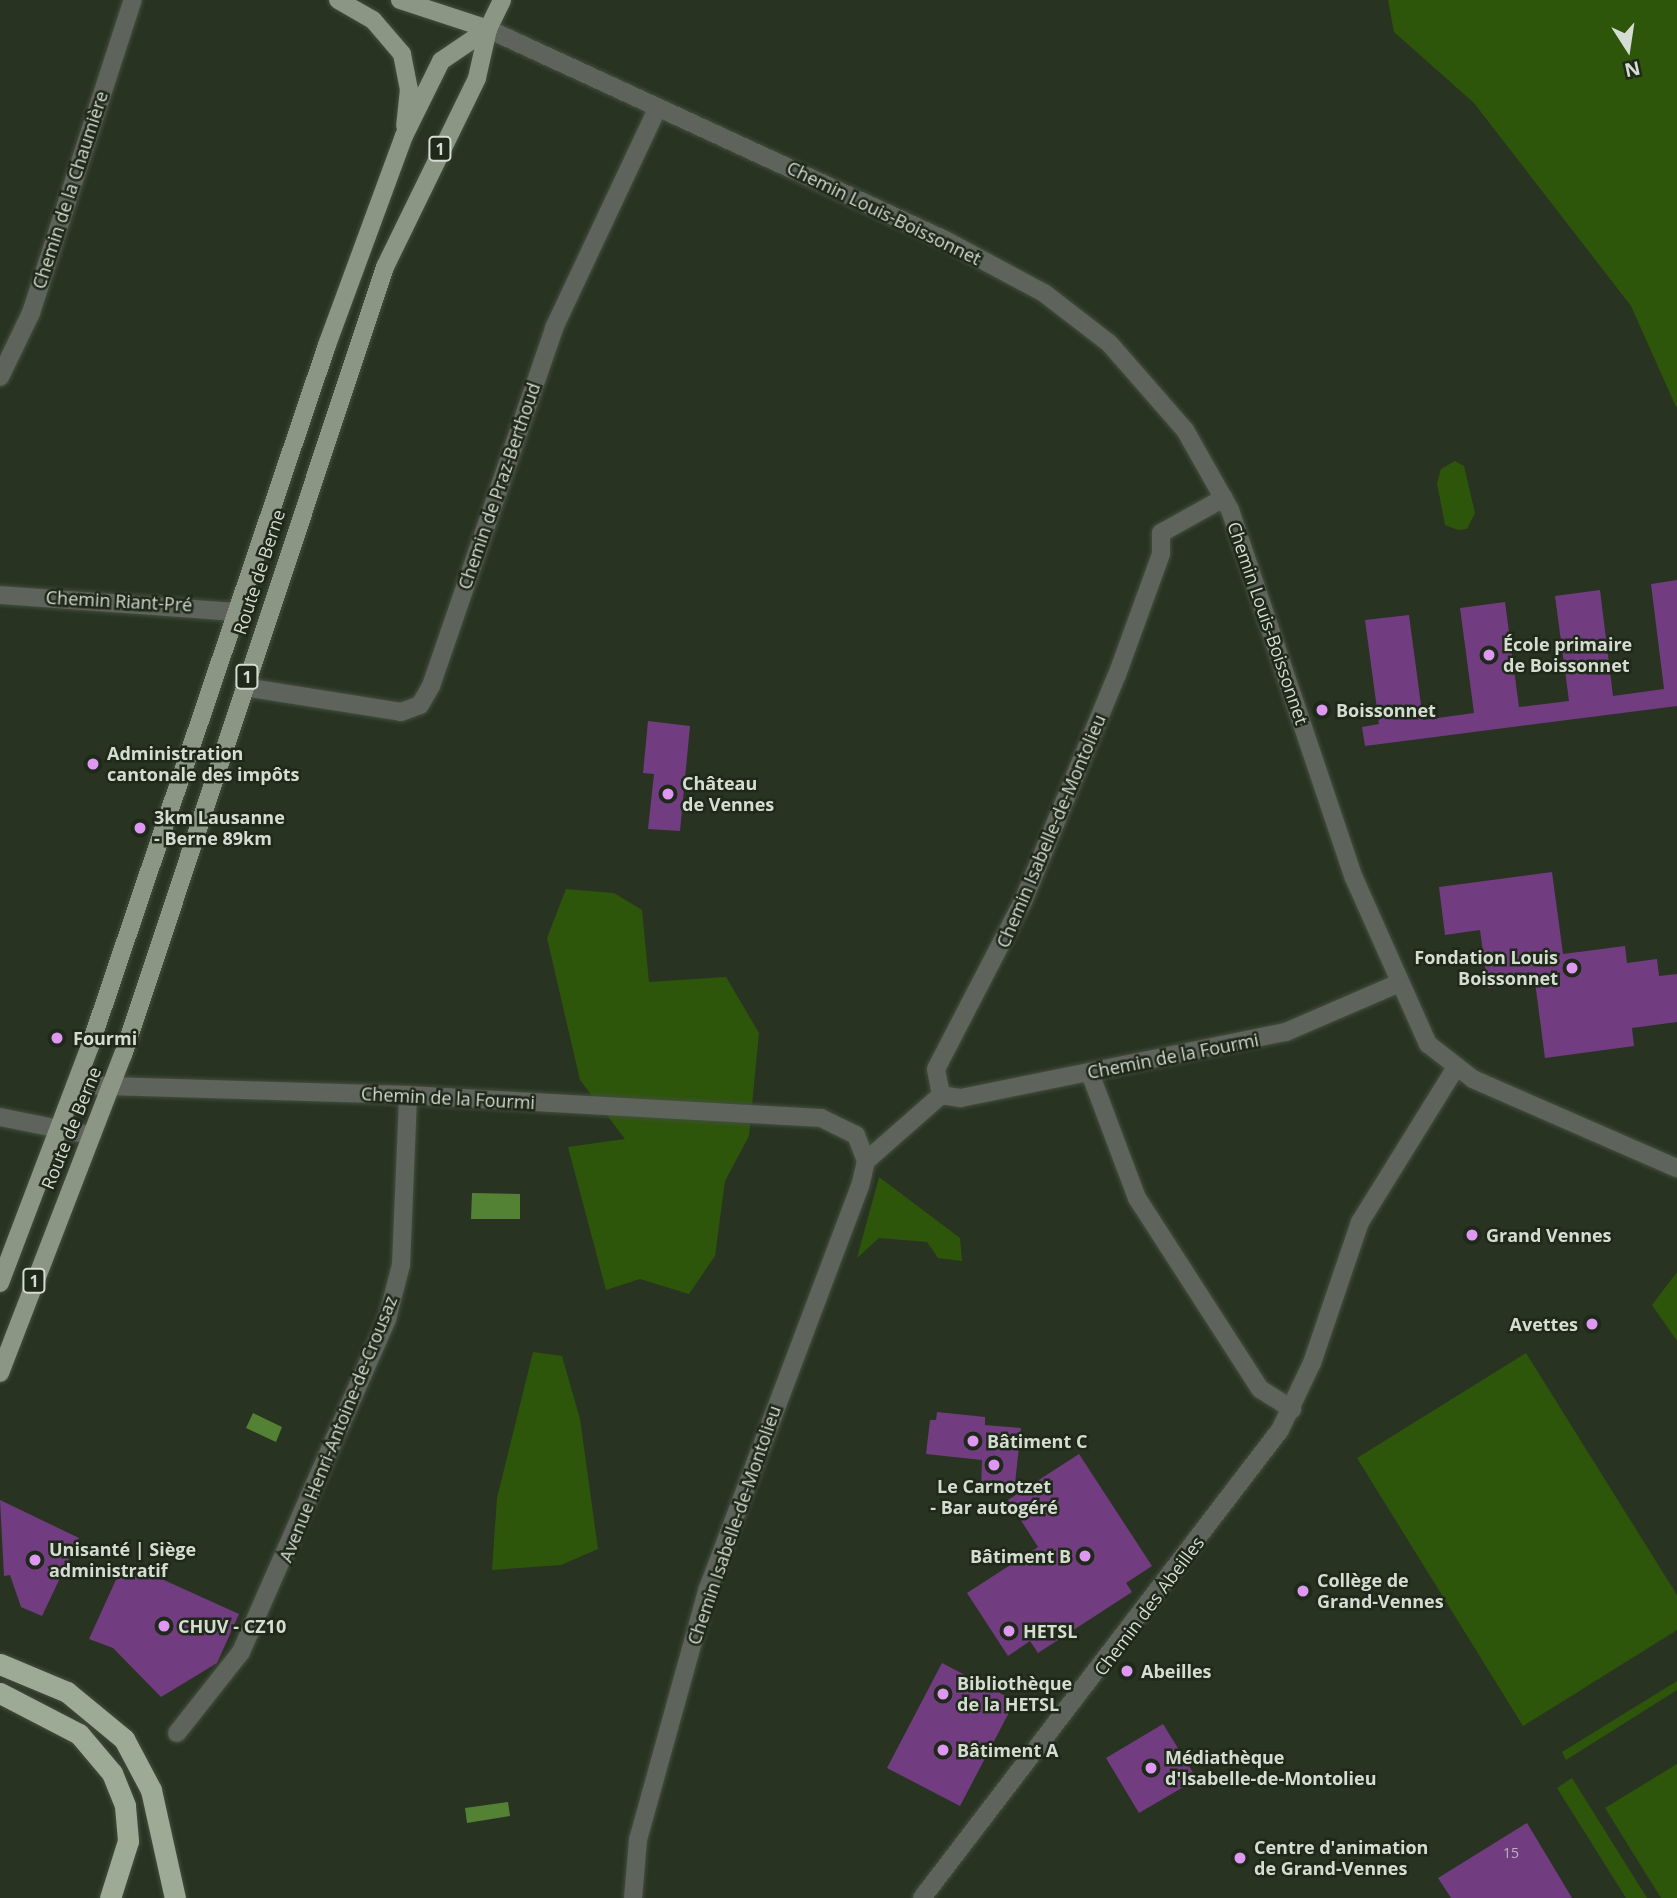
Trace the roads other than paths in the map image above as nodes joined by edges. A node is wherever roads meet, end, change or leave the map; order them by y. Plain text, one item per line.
1 (133, 0) edge
2 (338, 0) edge
3 (400, 0) edge
4 (502, 0) edge
5 (488, 29) junction
6 (658, 107) junction
7 (404, 135) junction
8 (0, 377) edge
9 (1224, 499) junction
10 (0, 594) edge
11 (237, 612) junction
12 (244, 687) junction
13 (1397, 985) junction
14 (1455, 1069) junction
15 (1090, 1073) junction
16 (75, 1085) junction
17 (109, 1087) junction
18 (408, 1095) junction
19 (941, 1095) junction
20 (0, 1117) edge
21 (57, 1128) junction
22 (89, 1135) junction
23 (866, 1161) junction
24 (1677, 1168) edge
25 (0, 1283) edge
26 (0, 1373) edge
27 (1292, 1409) junction
28 (0, 1664) edge
29 (0, 1693) edge
30 (177, 1733) dead end
31 (110, 1898) edge
32 (176, 1898) edge
33 (633, 1898) edge
34 (922, 1898) edge

1 - 8 street, Chemin de la Chaumière
2 - 7 main road
3 - 5 main road
4 - 5 main road, Route de Berne / 1
5 - 6 street, Chemin Louis-Boissonnet
5 - 7 main road, Route de Berne / 1
5 - 12 main road, Route de Berne / 1
6 - 9 street, Chemin Louis-Boissonnet
6 - 12 street, Chemin de Praz-Berthoud
7 - 11 main road, Route de Berne / 1
9 - 13 street, Chemin Louis-Boissonnet
9 - 19 street, Chemin Isabelle-de-Montolieu
10 - 11 street, Chemin Riant-Pré
11 - 16 main road, Route de Berne / 1
12 - 17 main road, Route de Berne / 1
13 - 14 street, Chemin Louis-Boissonnet
13 - 15 street, Chemin de la Fourmi
14 - 24 street, Chemin Louis-Boissonnet
14 - 27 street, Chemin des Abeilles
15 - 19 street, Chemin de la Fourmi
15 - 27 street
16 - 17 street, Chemin de la Fourmi
16 - 21 main road, Route de Berne / 1
17 - 18 street, Chemin de la Fourmi
17 - 22 main road, Route de Berne / 1
18 - 23 street, Chemin de la Fourmi
18 - 30 street, Avenue Henri-Antoine-de-Crousaz
19 - 23 street, Chemin Isabelle-de-Montolieu
20 - 21 street
21 - 22 street
21 - 25 main road, Route de Berne / 1
22 - 26 main road, Route de Berne / 1
23 - 33 street, Chemin Isabelle-de-Montolieu
27 - 34 street, Chemin des Abeilles
28 - 32 highway
29 - 31 highway

